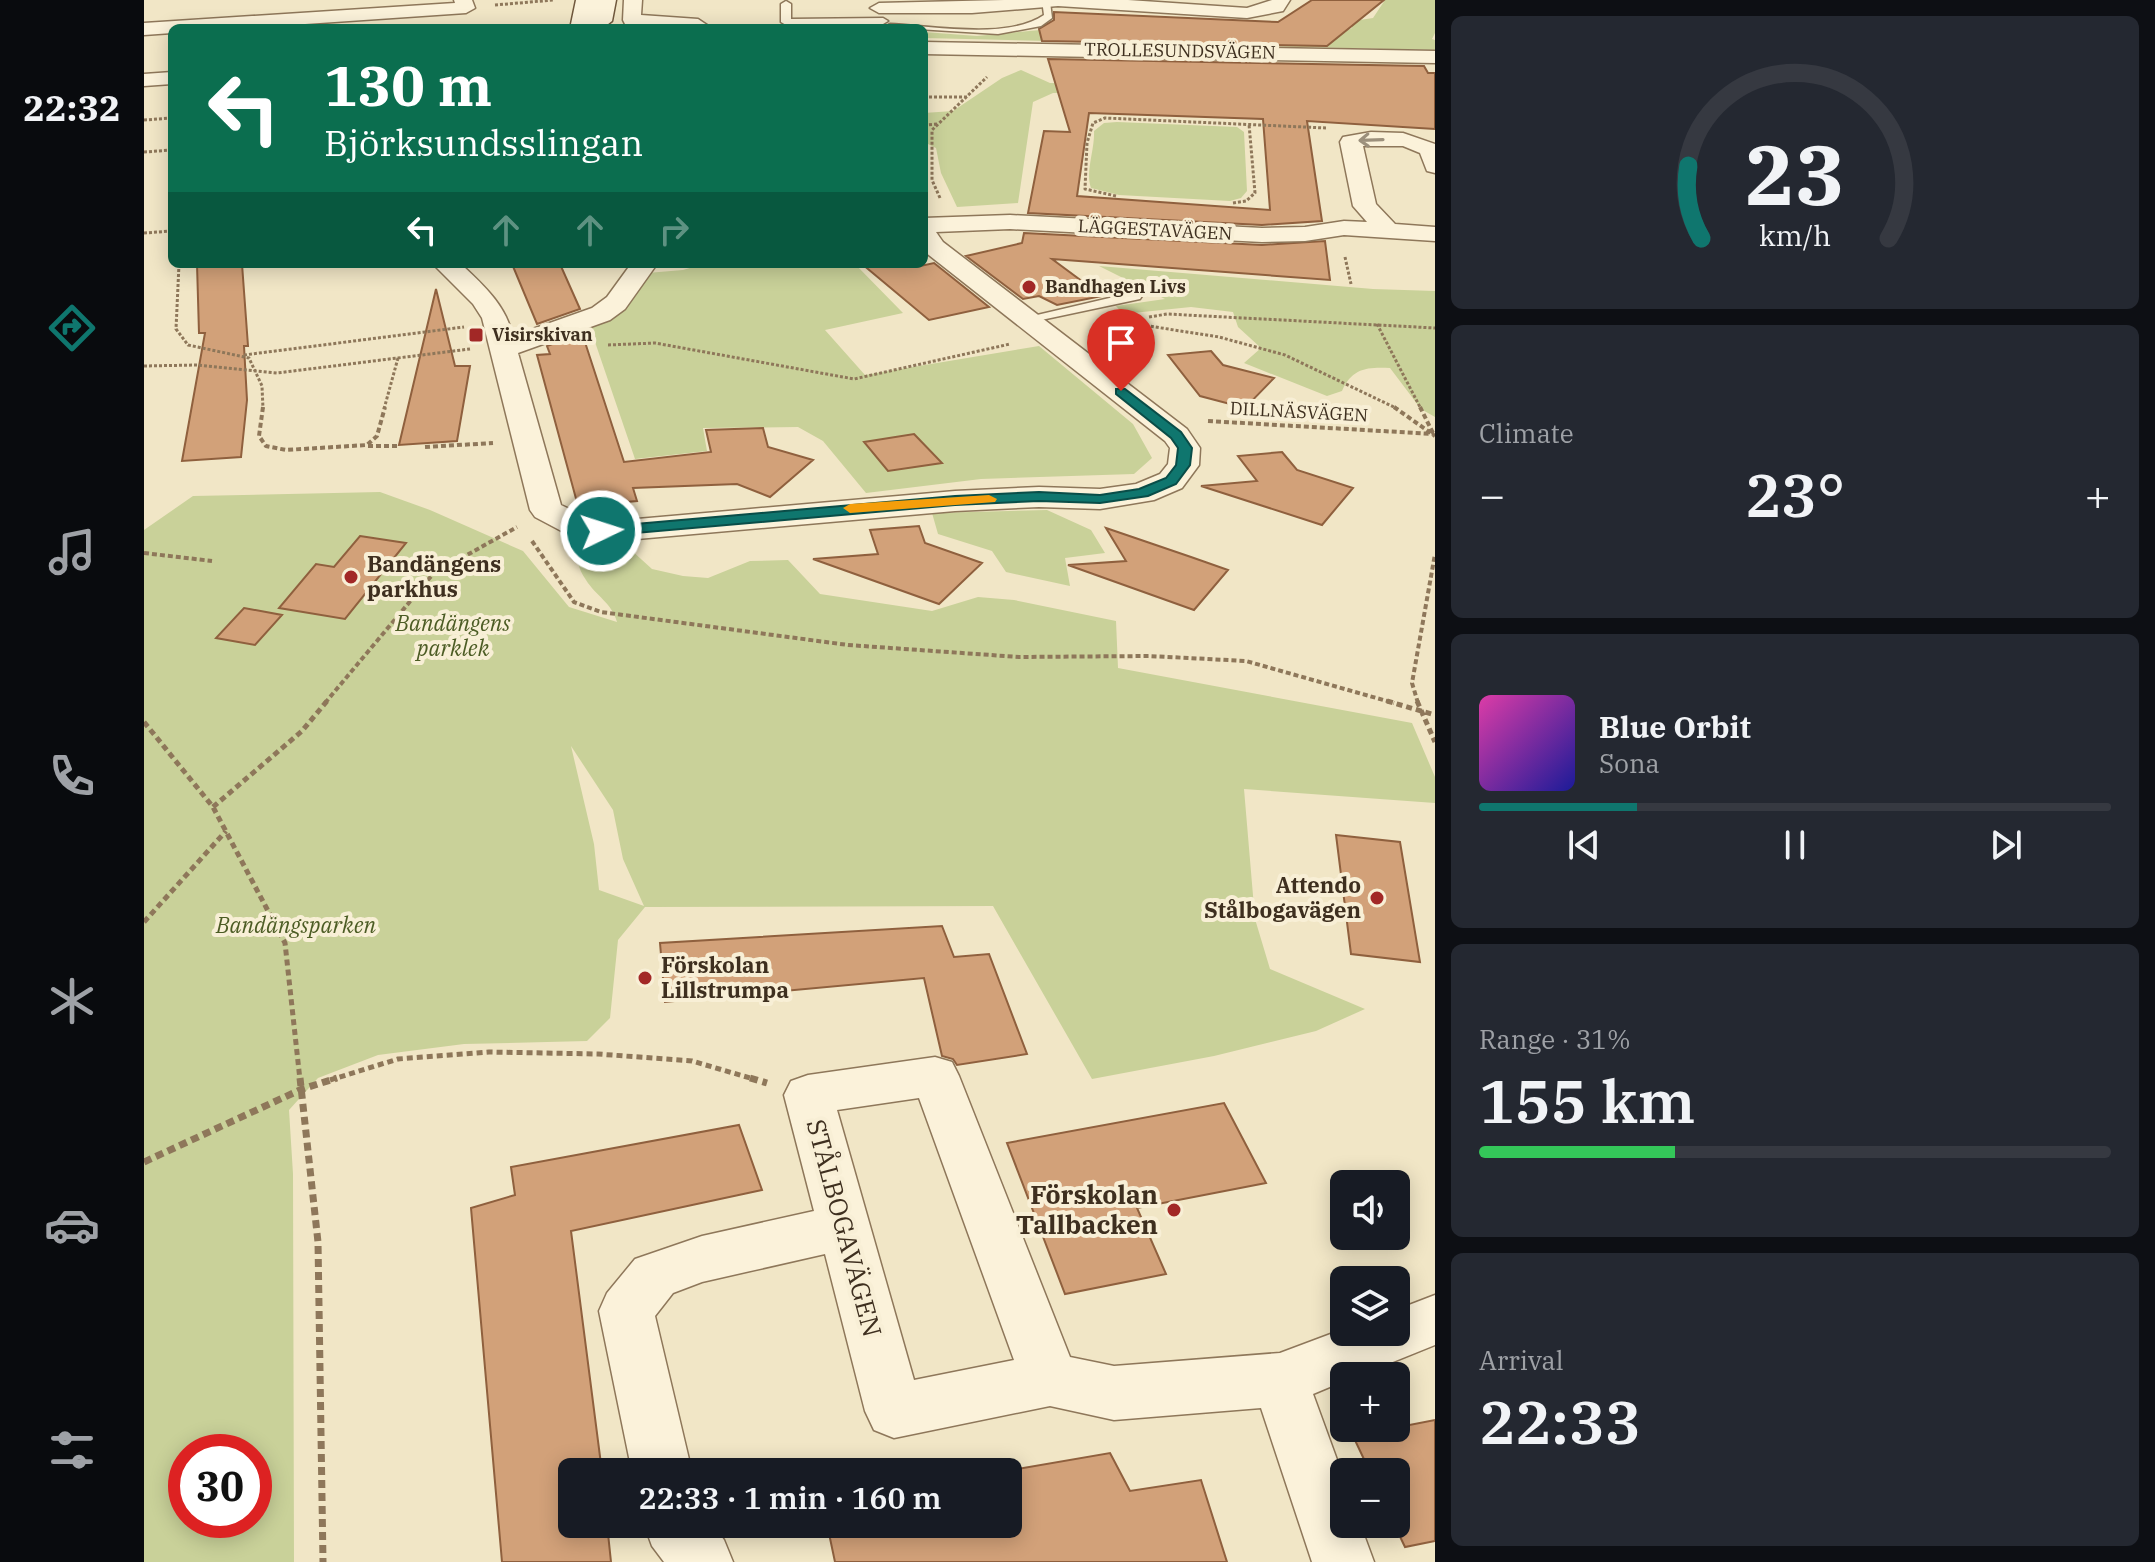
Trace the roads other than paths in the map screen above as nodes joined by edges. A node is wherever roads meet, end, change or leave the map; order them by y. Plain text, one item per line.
1 (586, 0) edge
2 (606, 0) edge
3 (633, 0) edge
4 (1281, 0) edge
5 (1054, 1) edge
6 (464, 4) edge
7 (786, 4) dead end
8 (278, 16) edge
9 (884, 17) edge
10 (196, 24) edge
11 (581, 24) edge
12 (595, 24) edge
13 (675, 24) edge
14 (168, 27) edge
15 (144, 29) edge
16 (928, 48) edge
17 (1435, 57) edge
18 (928, 68) edge
19 (954, 68) dead end
20 (168, 78) edge
21 (144, 80) edge
22 (1435, 166) edge
23 (938, 228) edge
24 (1387, 230) junction
25 (1435, 234) edge
26 (450, 268) edge
27 (641, 268) edge
28 (1135, 296) dead end
29 (1022, 331) junction
30 (501, 335) junction
31 (844, 1227) junction
32 (1435, 1320) edge
33 (1050, 1379) junction
34 (1280, 1380) junction
35 (659, 1458) edge
36 (684, 1538) edge
37 (702, 1562) edge
38 (1343, 1562) edge

1 - 11 street
2 - 12 street
3 - 13 street
4 - 5 street
5 - 9 street
6 - 8 street
7 - 9 lane
8 - 10 street
14 - 15 street
16 - 17 street, TROLLESUNDSVÄGEN
18 - 19 street
20 - 21 street
22 -> 24 street
23 - 24 street, LÄGGESTAVÄGEN
23 - 29 street
24 - 25 street, LÄGGESTAVÄGEN
26 - 30 street
27 - 30 street
28 - 29 lane
29 - 30 street
31 - 33 street, STÅLBOGAVÄGEN
31 - 33 street, STÅLBOGAVÄGEN
31 - 35 street
32 - 34 street, STÅLBOGAVÄGEN
33 - 34 street, STÅLBOGAVÄGEN
34 - 38 street
36 - 37 street

